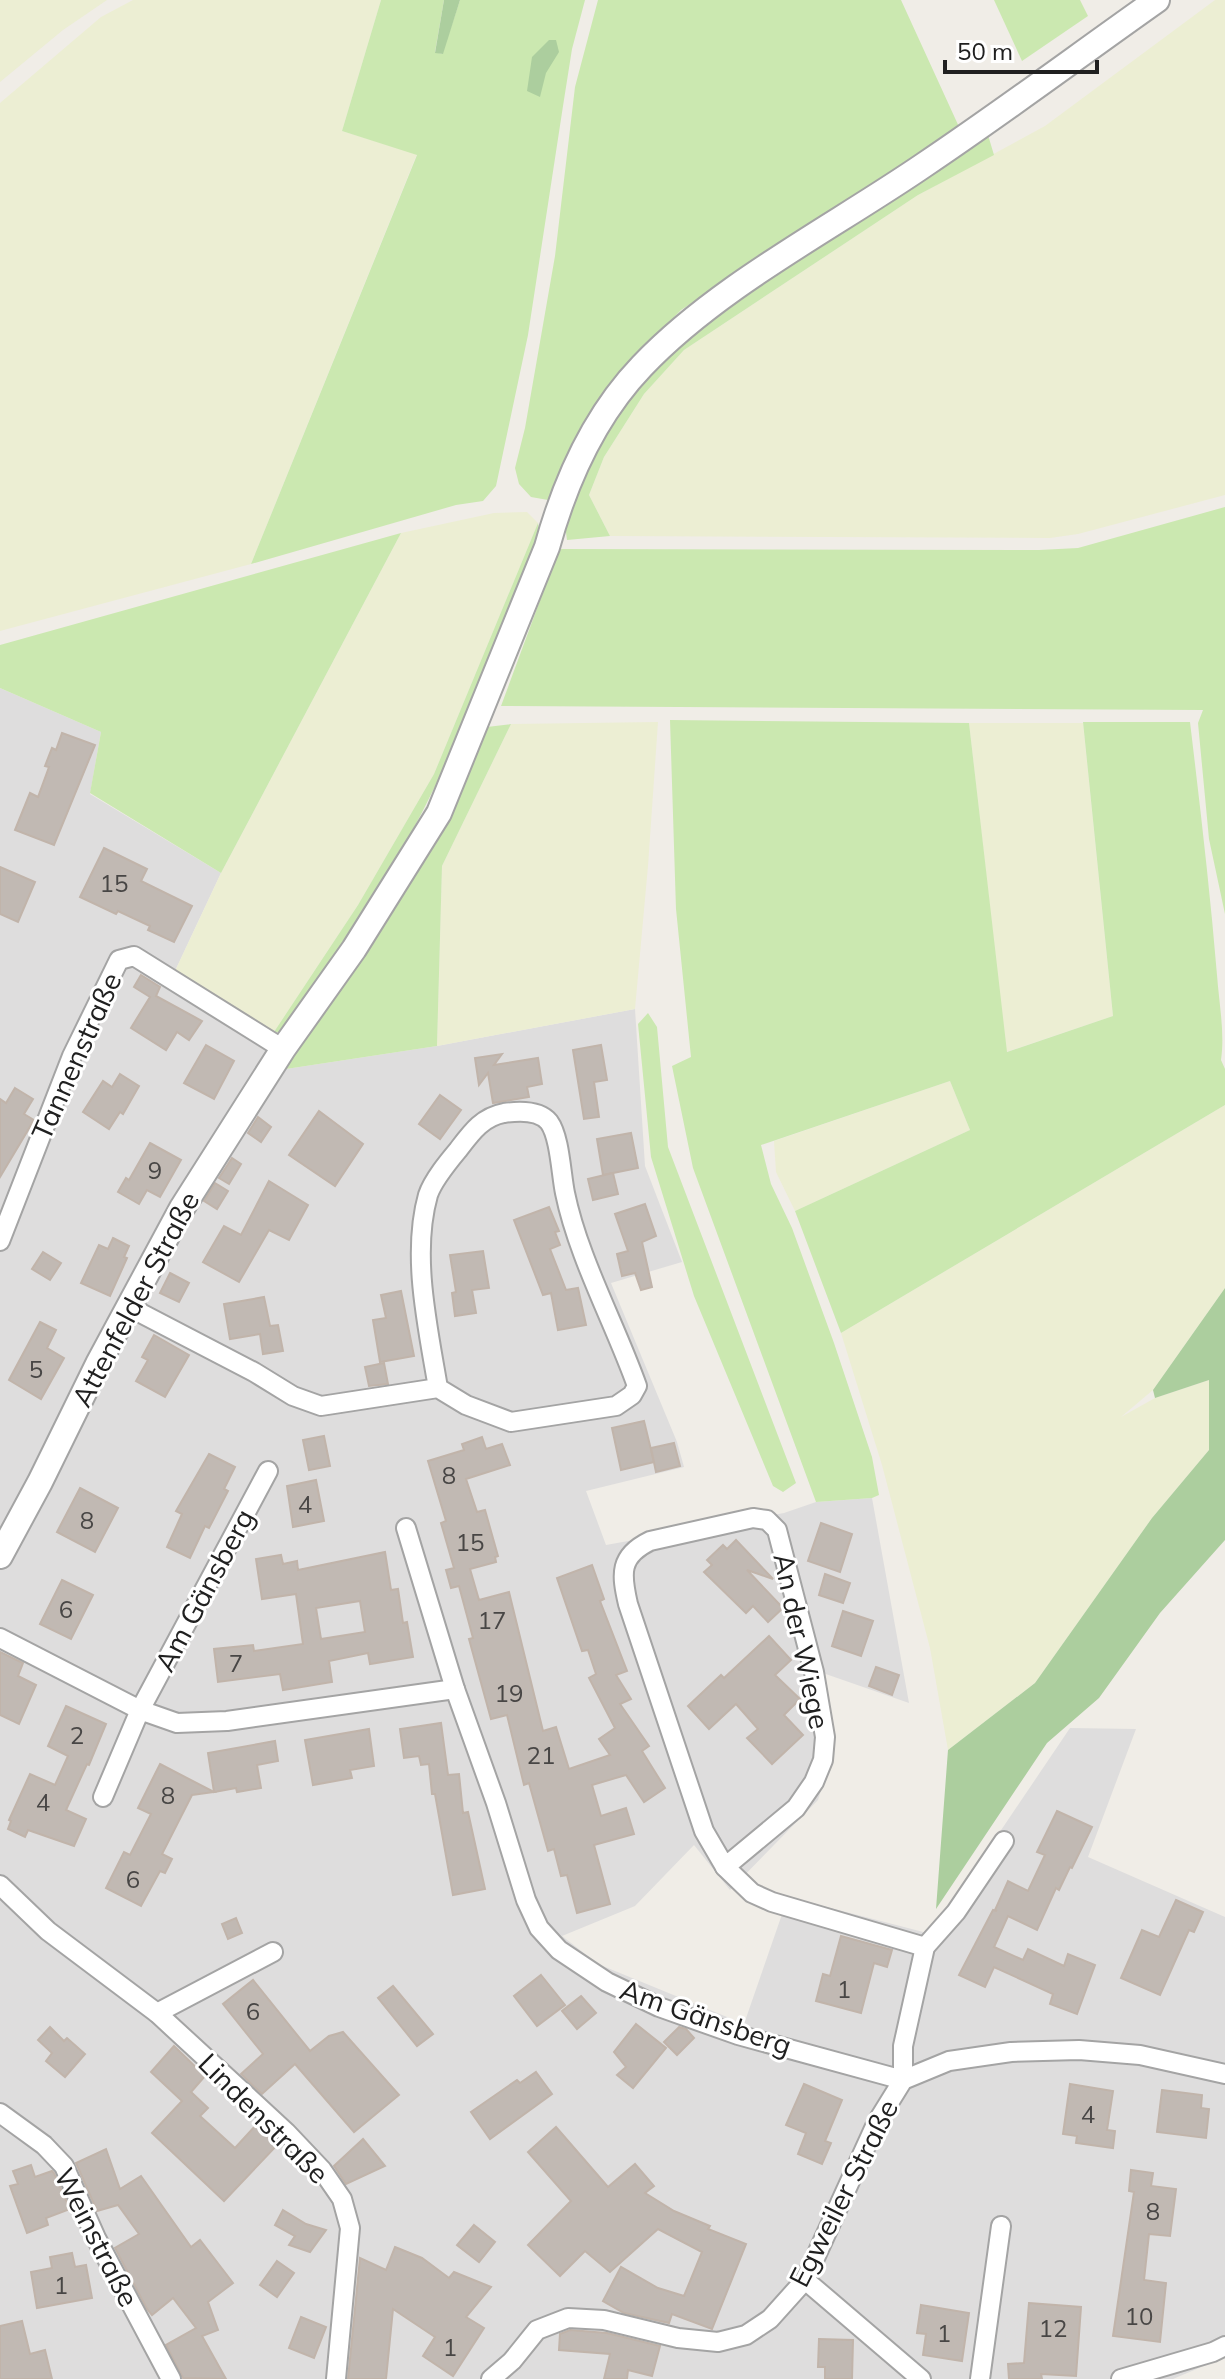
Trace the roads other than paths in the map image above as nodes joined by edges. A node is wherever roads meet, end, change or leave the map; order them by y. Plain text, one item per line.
1 (1157, 0) edge
2 (283, 1049) junction
3 (0, 1241) edge
4 (129, 1307) junction
5 (438, 1388) junction
6 (268, 1471) dead end
7 (406, 1528) dead end
8 (0, 1556) edge
9 (0, 1638) edge
10 (455, 1689) junction
11 (140, 1710) junction
12 (103, 1797) dead end
13 (1004, 1841) dead end
14 (725, 1867) junction
15 (0, 1885) edge
16 (925, 1947) junction
17 (273, 1952) dead end
18 (157, 2013) junction
19 (1224, 2073) edge
20 (903, 2080) junction
21 (0, 2113) edge
22 (1001, 2226) dead end
23 (805, 2280) junction
24 (1225, 2346) edge
25 (511, 2370) edge
26 (171, 2379) edge
27 (336, 2379) edge
28 (491, 2379) edge
29 (921, 2379) edge
30 (980, 2379) edge
31 (1121, 2379) edge

1 - 2 street, Attenfelder Straße
2 - 3 street, Tannenstraße
2 - 4 street, Attenfelder Straße
4 - 5 street
4 - 8 street, Attenfelder Straße
5 - 5 street
6 - 11 street, Am Gänsberg
7 - 10 street, Am Gänsberg
9 - 11 street
10 - 11 street
10 - 20 street, Am Gänsberg
11 - 12 street, Am Gänsberg
13 - 16 street
14 - 14 street, An der Wiege
14 - 16 street, An der Wiege
15 - 18 street, Lindenstraße
16 - 20 street
17 - 18 street
18 - 27 street, Lindenstraße
19 - 20 street, Egweiler Straße
20 - 23 street, Egweiler Straße
21 - 26 street, Weinstraße
22 - 30 street
23 - 25 street, Egweiler Straße
23 - 29 street
24 - 31 street
25 - 28 street, Egweiler Straße

